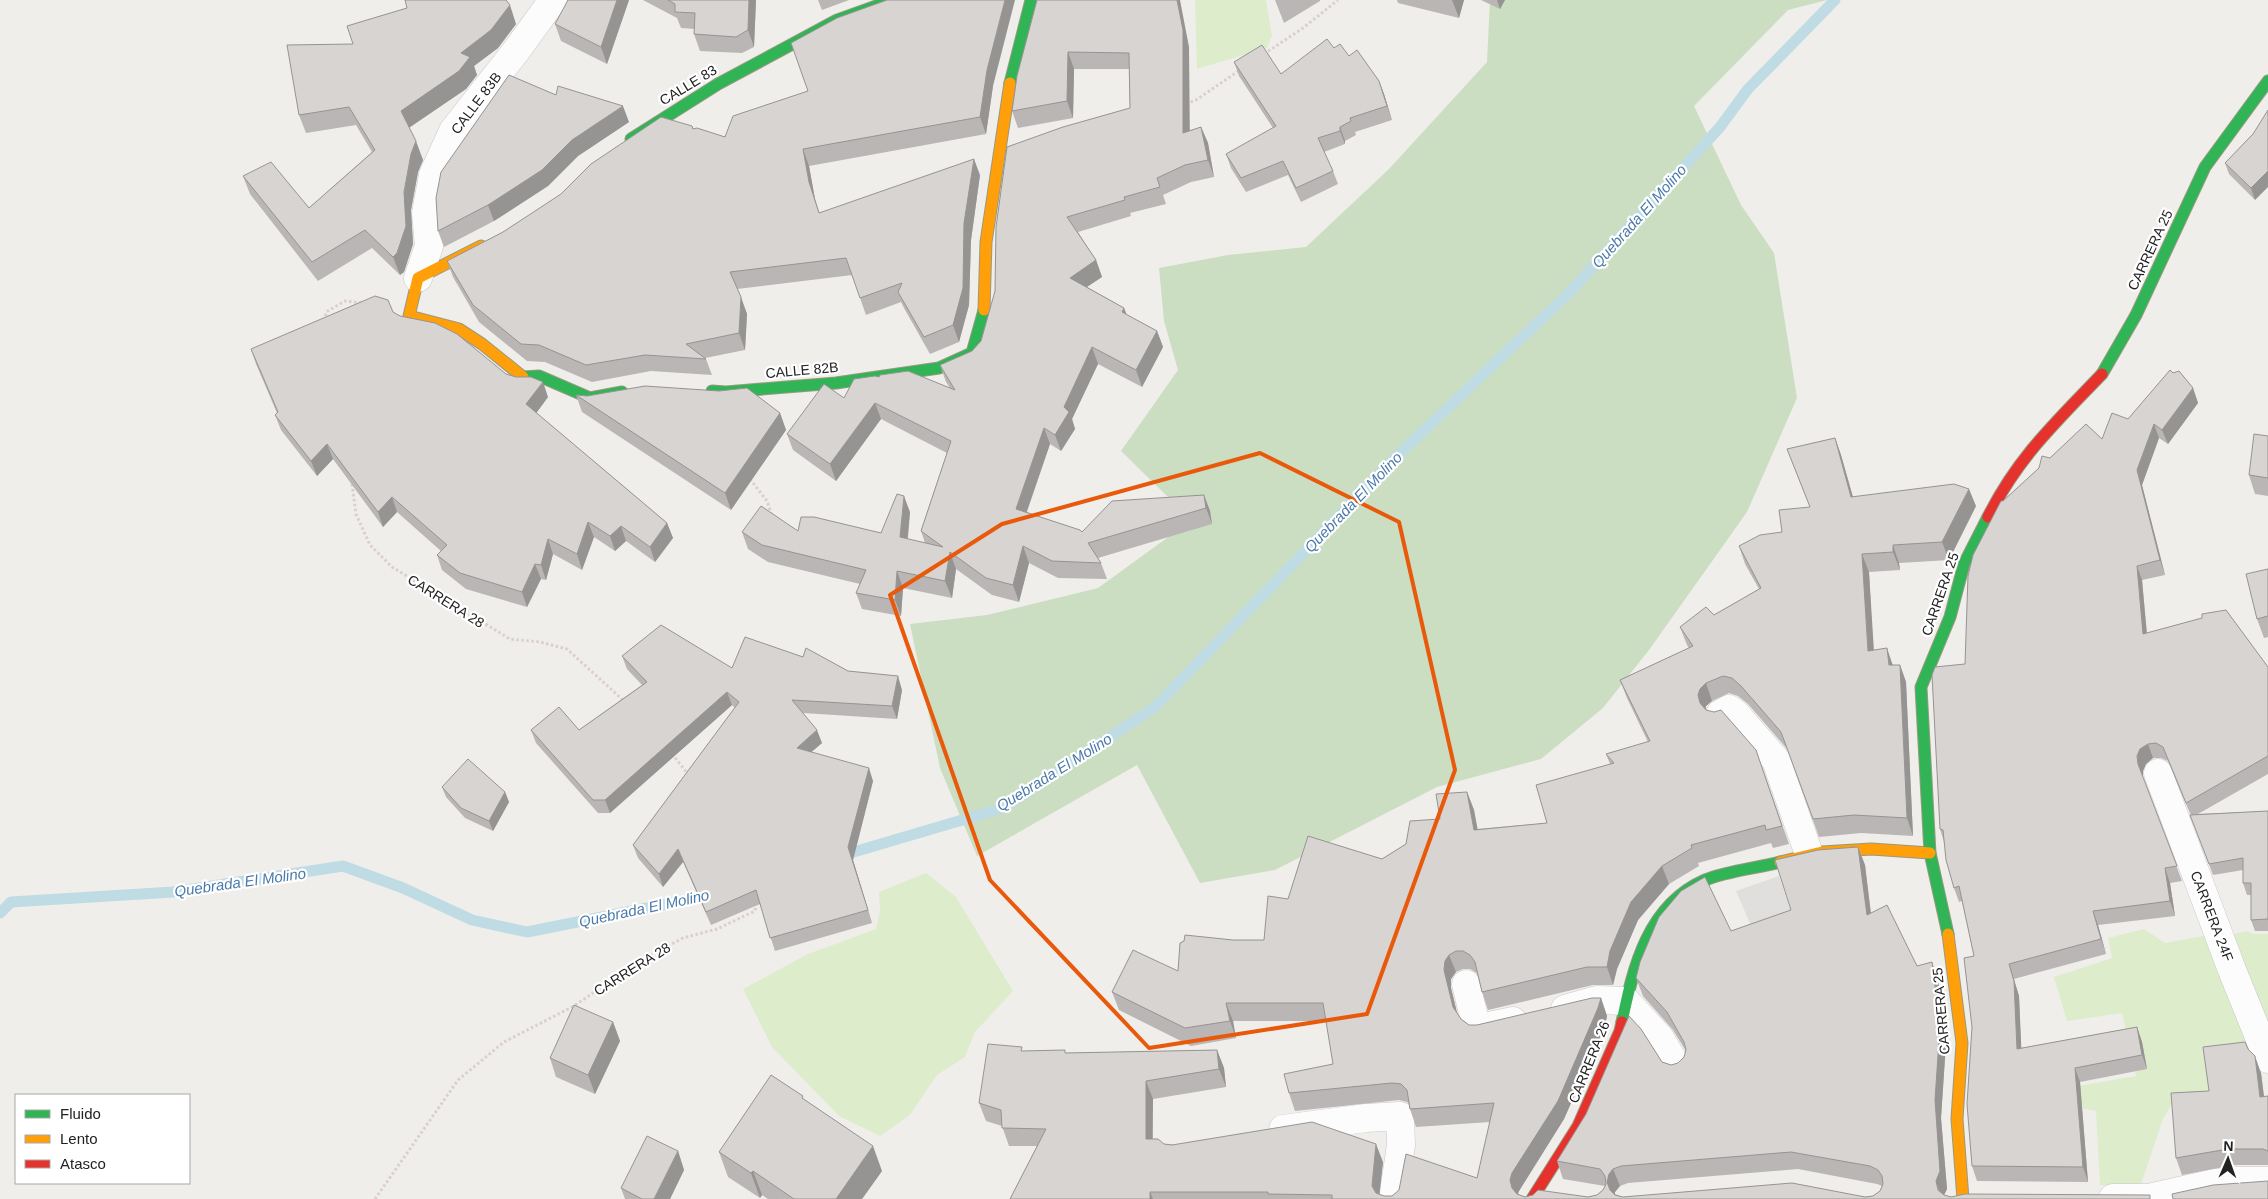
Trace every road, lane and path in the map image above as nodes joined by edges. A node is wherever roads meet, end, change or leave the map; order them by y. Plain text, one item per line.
1 (553, 0) edge
2 (893, 0) edge
3 (1031, 0) edge
4 (1338, 0) edge
5 (1263, 55) edge
6 (1247, 65) edge
7 (2268, 81) edge
8 (1183, 105) edge
9 (624, 143) edge
10 (494, 240) edge
11 (418, 278) junction
12 (409, 316) junction
13 (324, 330) edge
14 (633, 390) edge
15 (702, 390) edge
16 (351, 476) edge
17 (749, 478) edge
18 (780, 522) edge
19 (625, 703) edge
20 (1720, 714) edge
21 (669, 751) edge
22 (2158, 773) dead end
23 (690, 780) edge
24 (1930, 853) junction
25 (1809, 854) junction
26 (757, 902) edge
27 (1466, 984) dead end
28 (1626, 1001) junction
29 (2268, 1059) edge
30 (1677, 1067) edge
31 (1259, 1133) edge
32 (2268, 1181) edge
33 (1543, 1195) edge
34 (1992, 1196) edge
35 (2090, 1197) edge
36 (1961, 1198) edge
37 (2148, 1198) edge
38 (375, 1199) edge
39 (1393, 1199) edge

1 - 11 street, CALLE 83B
2 - 9 street, CALLE 83
3 - 15 street, CALLE 82B
4 - 5 path
6 - 8 path
7 - 24 street, CARRERA 25
10 - 11 street
11 - 12 street
12 - 13 path
12 - 14 street
16 - 19 path, CARRERA 28
17 - 18 path
20 - 25 street
21 - 23 path
22 - 29 street, CARRERA 24F
24 - 25 street, CARRERA 26
24 - 36 street, CARRERA 25
25 - 28 street, CARRERA 26
26 - 38 path, CARRERA 28
27 - 28 street
28 - 30 street
28 - 33 street, CARRERA 26
31 - 39 street
32 - 37 street
34 - 36 street
35 - 37 street

